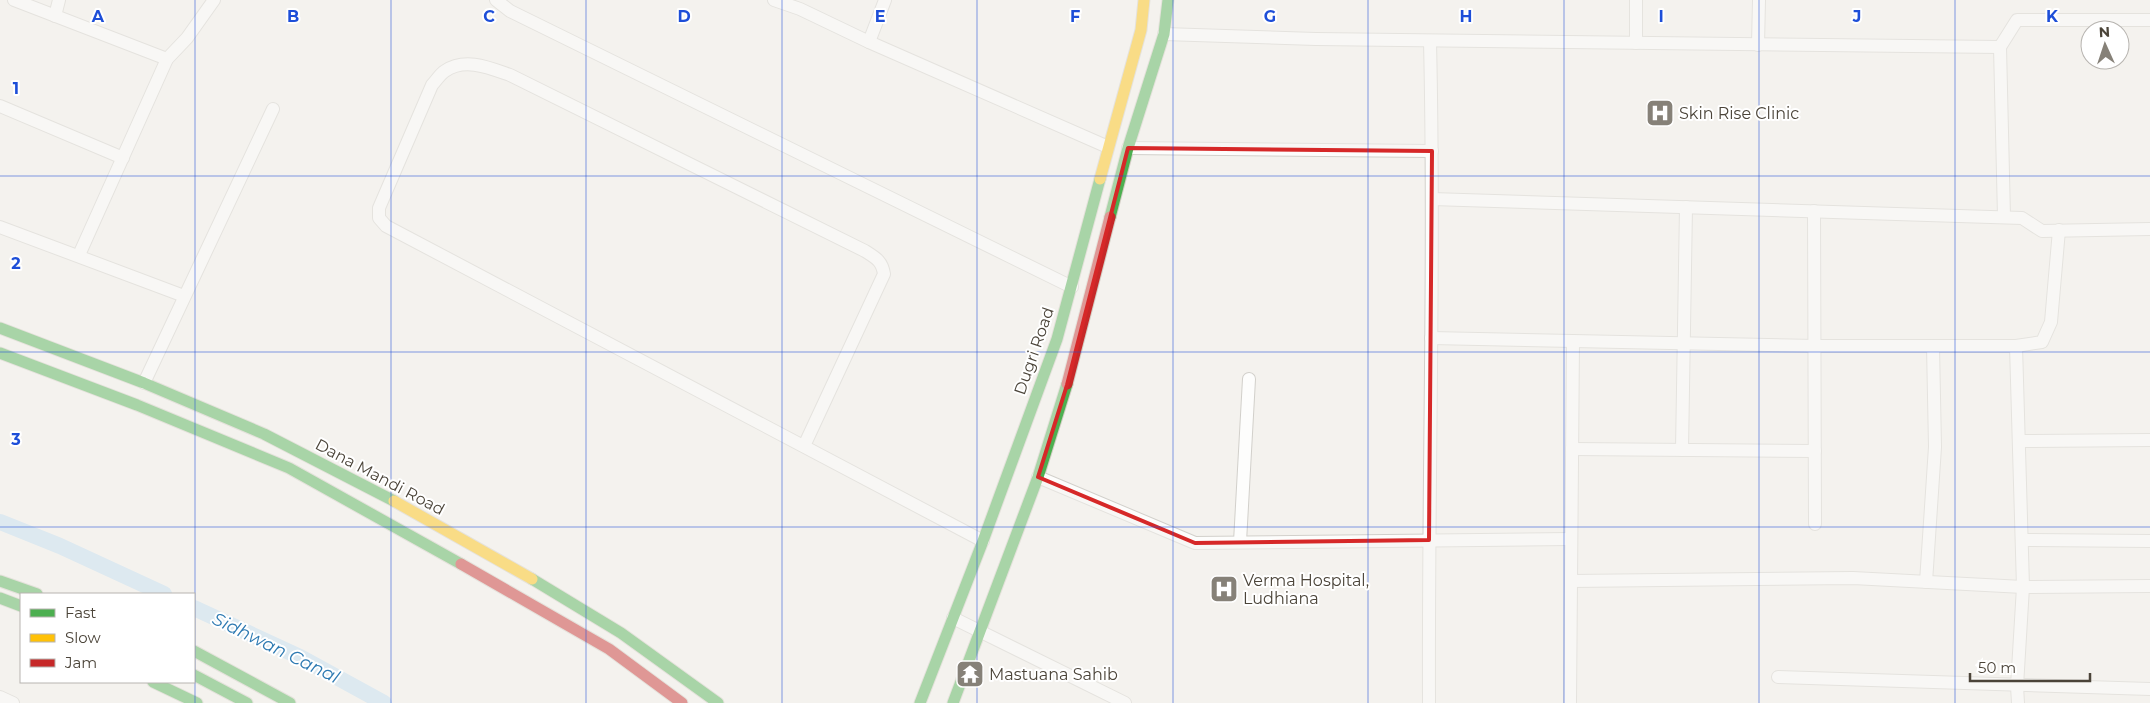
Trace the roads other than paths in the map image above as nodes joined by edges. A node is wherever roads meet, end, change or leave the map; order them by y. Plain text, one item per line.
1 (14, 0) edge
2 (59, 0) edge
3 (214, 0) edge
4 (496, 0) edge
5 (774, 0) edge
6 (885, 0) edge
7 (1144, 0) edge
8 (1168, 0) edge
9 (1636, 0) edge
10 (1759, 0) edge
11 (801, 5) edge
12 (55, 16) junction
13 (2150, 20) edge
14 (1164, 34) junction
15 (1430, 41) junction
16 (870, 42) junction
17 (1636, 43) junction
18 (1758, 44) junction
19 (2000, 47) junction
20 (167, 59) junction
21 (0, 106) edge
22 (273, 108) dead end
23 (1108, 147) junction
24 (1128, 148) junction
25 (1432, 151) junction
26 (123, 158) junction
27 (1432, 199) junction
28 (1686, 207) junction
29 (1814, 211) junction
30 (2004, 217) junction
31 (0, 227) edge
32 (2150, 229) edge
33 (2059, 230) junction
34 (79, 255) junction
35 (1072, 287) junction
36 (184, 296) junction
37 (0, 328) edge
38 (1431, 338) junction
39 (1573, 341) junction
40 (1684, 343) junction
41 (1816, 346) junction
42 (1933, 346) junction
43 (2016, 346) junction
44 (0, 353) edge
45 (1249, 379) dead end
46 (144, 384) junction
47 (2150, 440) edge
48 (2019, 441) junction
49 (804, 446) junction
50 (1572, 449) junction
51 (1682, 450) junction
52 (1815, 451) junction
53 (1038, 477) junction
54 (1815, 524) dead end
55 (1571, 539) junction
56 (1429, 540) junction
57 (2022, 540) junction
58 (983, 541) junction
59 (2150, 541) edge
60 (1240, 542) junction
61 (0, 581) edge
62 (1571, 582) junction
63 (1926, 582) junction
64 (2150, 586) edge
65 (2023, 588) junction
66 (34, 593) edge
67 (0, 598) edge
68 (20, 606) edge
69 (953, 618) junction
70 (981, 631) junction
71 (195, 652) edge
72 (195, 676) edge
73 (1778, 677) dead end
74 (156, 683) edge
75 (2017, 686) junction
76 (2150, 690) edge
77 (0, 697) edge
78 (13, 703) edge
79 (197, 703) edge
80 (247, 703) edge
81 (290, 703) edge
82 (682, 703) edge
83 (718, 703) edge
84 (920, 703) edge
85 (953, 703) edge
86 (1125, 703) edge
87 (1430, 703) edge
88 (1570, 703) edge
89 (2018, 703) edge

1 - 12 street
2 - 12 street
3 - 20 street
4 - 35 street
5 - 11 street
6 - 16 street
7 - 23 main road, Dugri Road
8 - 14 main road
9 - 17 street
10 - 18 street
11 - 16 street
12 - 20 street
13 - 19 street
14 - 15 street
14 - 24 main road
15 - 17 street
15 - 25 street
16 - 23 street
17 - 18 street
18 - 19 street
19 - 30 street
20 - 26 street
21 - 26 street
22 - 36 street
23 - 35 main road, Dugri Road
24 - 25 street
24 - 53 main road
25 - 27 street
26 - 34 street
27 - 28 street
27 - 38 street
28 - 29 street
28 - 40 street
29 - 30 street
29 - 41 street
30 - 33 street
31 - 34 street
32 - 33 street
33 - 43 street
34 - 36 street
35 - 58 main road, Dugri Road
36 - 46 street
37 - 46 main road, Dana Mandi Road
38 - 39 street
38 - 56 street
39 - 40 street
39 - 50 street
40 - 41 street
40 - 51 street
41 - 42 street
41 - 52 street
42 - 43 street
42 - 63 street
43 - 48 street
44 - 82 main road
45 - 60 street
46 - 83 main road, Dana Mandi Road
47 - 48 street
48 - 57 street
49 - 49 street
49 - 58 street
50 - 51 street
50 - 55 street
51 - 52 street
52 - 54 street
53 - 60 street
53 - 70 main road
55 - 56 street
55 - 62 street
56 - 60 street
56 - 87 street
57 - 59 street
57 - 65 street
58 - 69 main road, Dugri Road
61 - 66 main road
62 - 63 street
62 - 88 street
63 - 65 street
64 - 65 street
65 - 75 street
67 - 68 main road
69 - 70 street
69 - 84 main road, Dugri Road
70 - 85 main road
70 - 86 street
71 - 81 main road
72 - 80 main road
73 - 75 street
74 - 79 main road
75 - 76 street
75 - 89 street
77 - 78 street

